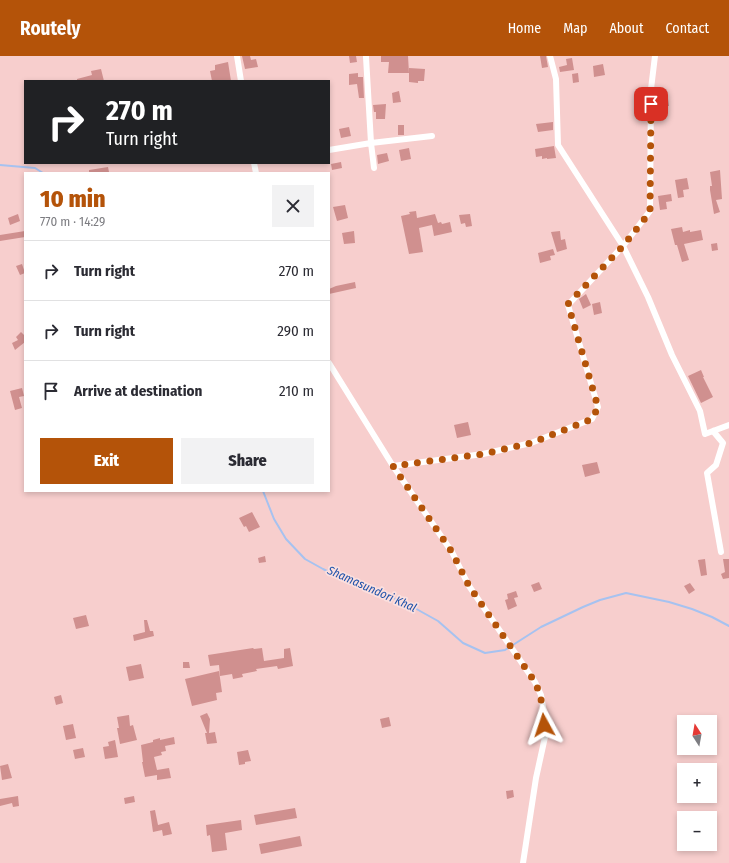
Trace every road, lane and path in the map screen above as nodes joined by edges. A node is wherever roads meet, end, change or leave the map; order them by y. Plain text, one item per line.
1 (237, 56) edge
2 (550, 56) edge
3 (655, 56) edge
4 (366, 57) dead end
5 (241, 80) edge
6 (432, 136) dead end
7 (371, 143) junction
8 (330, 150) edge
9 (374, 168) dead end
10 (623, 246) junction
11 (330, 365) edge
12 (729, 425) edge
13 (713, 431) junction
14 (393, 466) junction
15 (721, 552) dead end
16 (523, 863) edge

1 - 5 street
2 - 10 street
3 - 10 street
4 - 7 street
6 - 7 street
7 - 8 street
7 - 9 street
10 - 13 street
10 - 14 street
11 - 14 street
12 - 13 street
13 - 15 street
14 - 16 street

